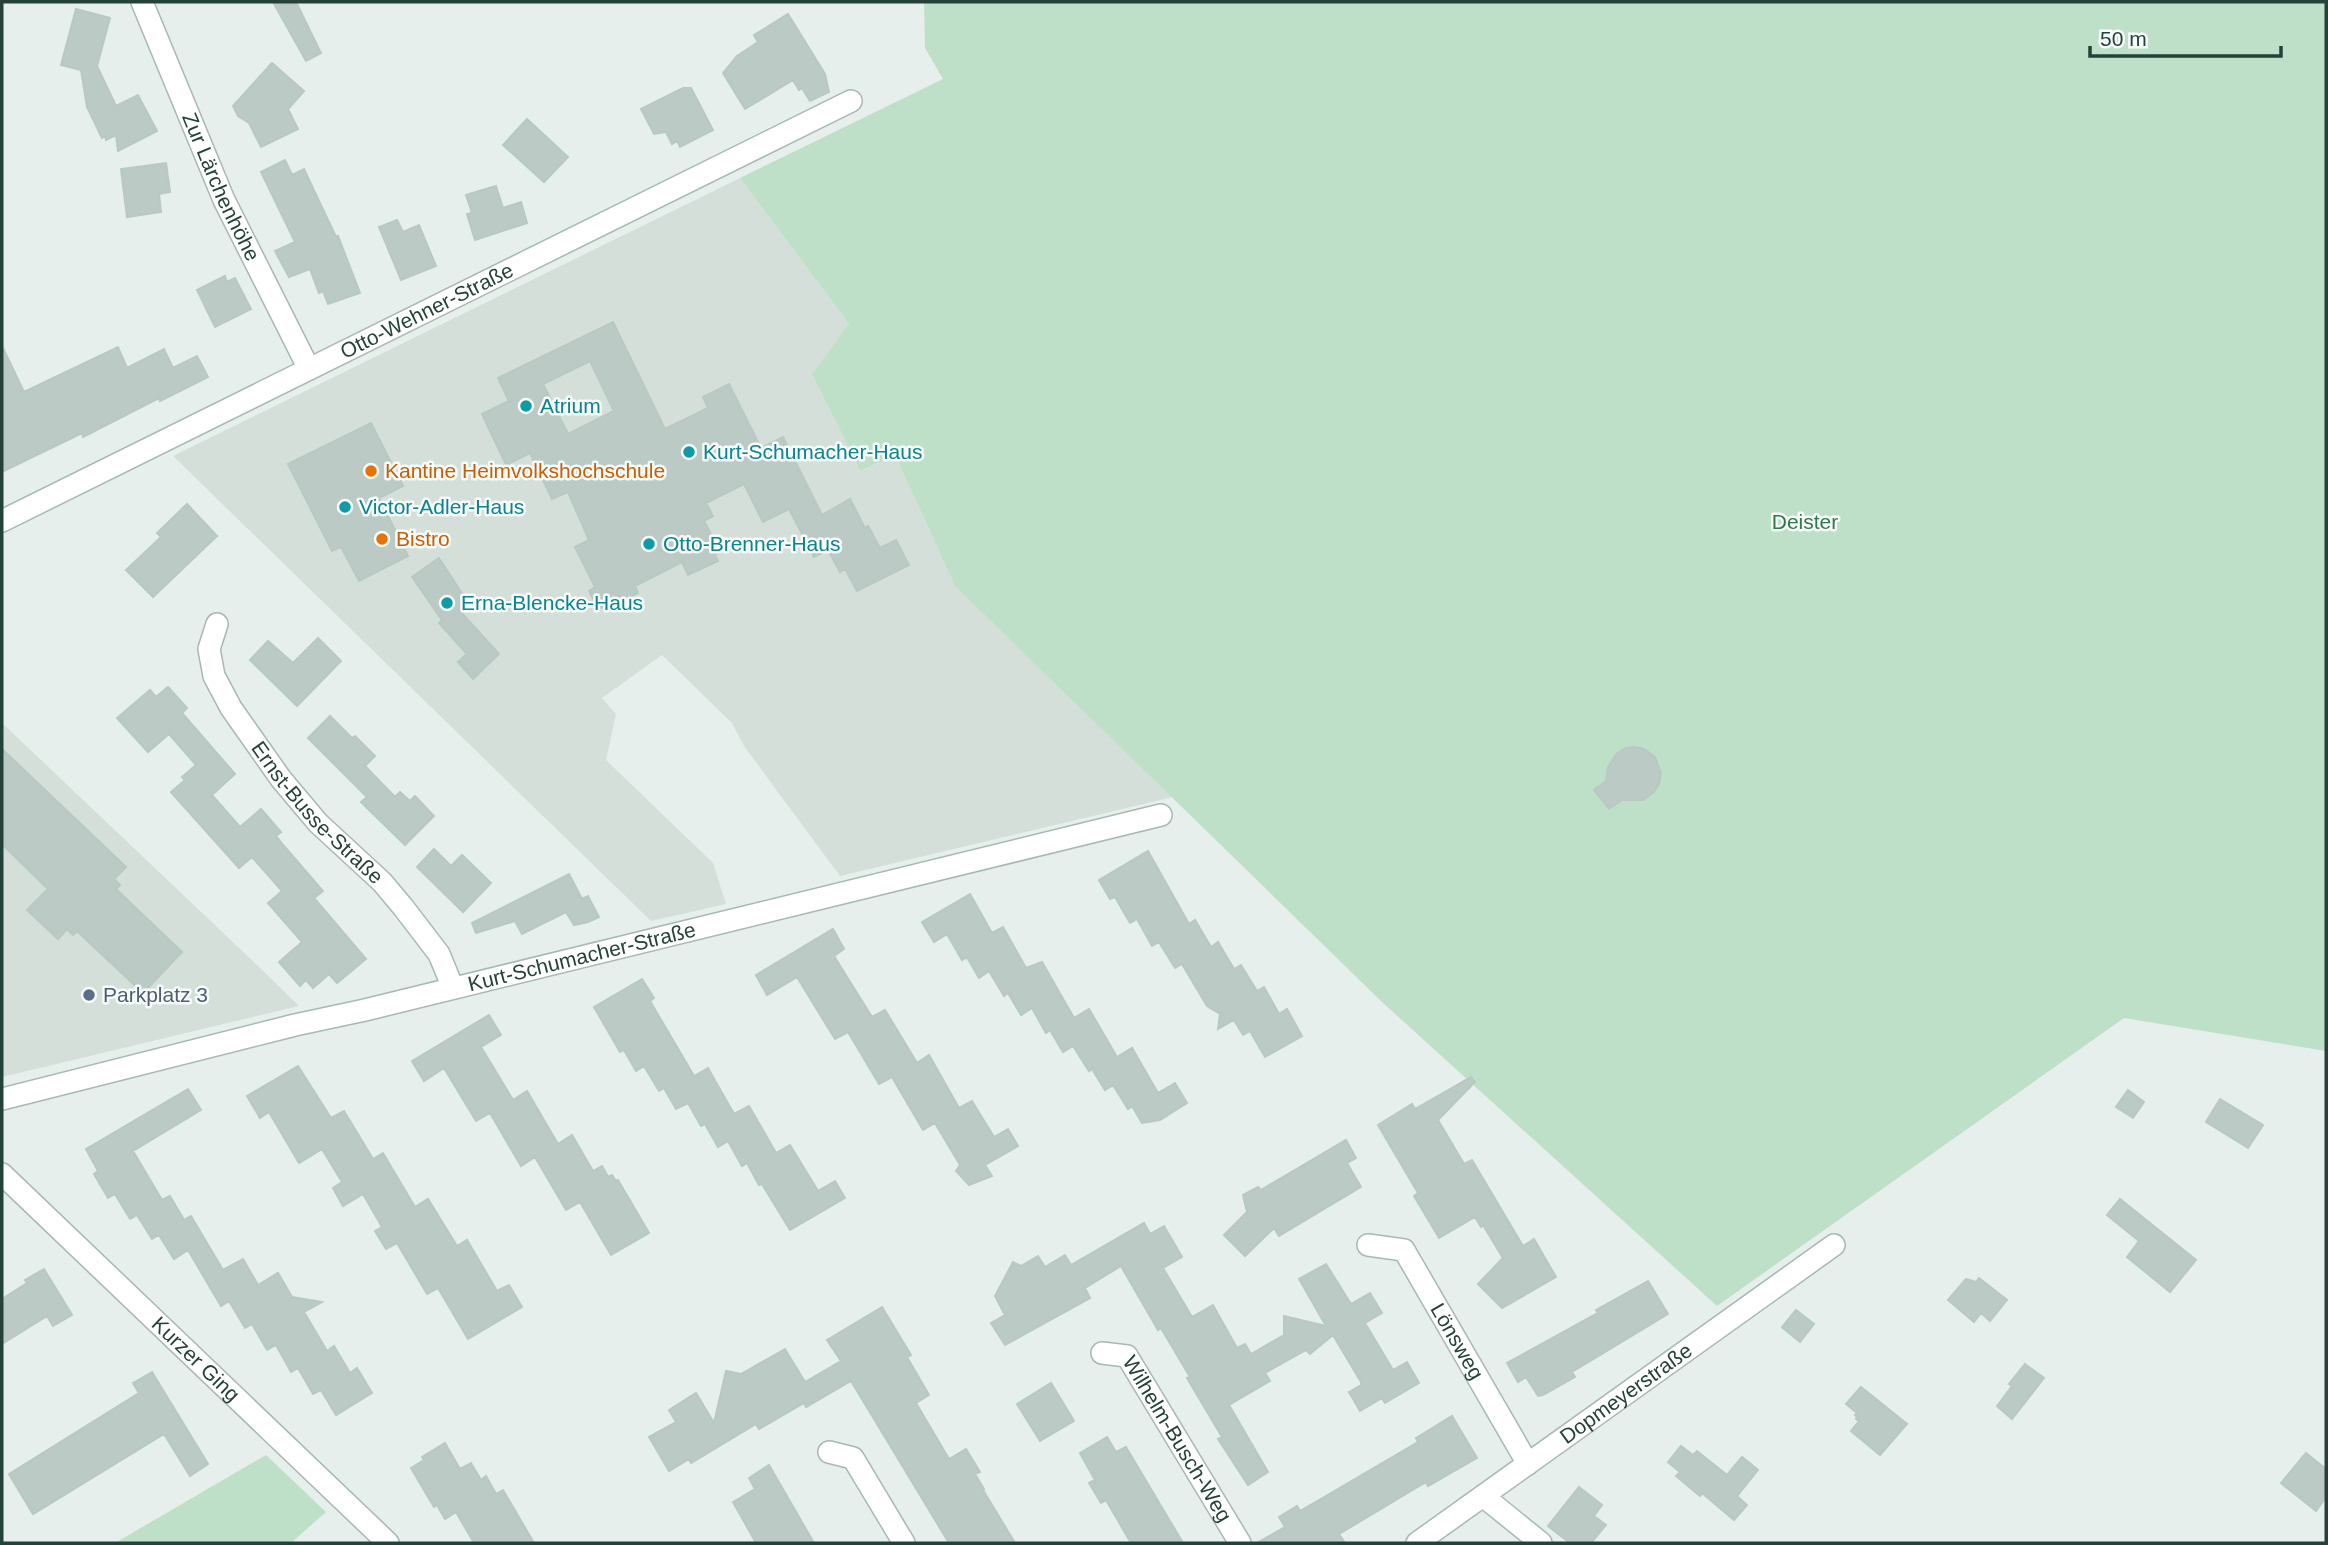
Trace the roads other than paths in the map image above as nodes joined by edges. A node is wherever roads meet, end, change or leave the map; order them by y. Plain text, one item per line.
1 (142, 2) edge
2 (851, 101) dead end
3 (310, 369) junction
4 (2, 521) edge
5 (217, 624) dead end
6 (1161, 815) dead end
7 (453, 988) junction
8 (2, 1099) edge
9 (2, 1174) edge
10 (1368, 1245) dead end
11 (1834, 1245) dead end
12 (1102, 1353) dead end
13 (829, 1452) dead end
14 (1528, 1464) junction
15 (1483, 1496) junction
16 (388, 1543) edge
17 (904, 1543) edge
18 (1240, 1543) edge
19 (1417, 1543) edge
20 (1541, 1543) edge

1 - 3 street, Zur Lärchenhöhe
2 - 3 street, Otto-Wehner-Straße
3 - 4 street, Otto-Wehner-Straße
5 - 7 street, Ernst-Busse-Straße
6 - 7 street, Kurt-Schumacher-Straße
7 - 8 street, Kurt-Schumacher-Straße
9 - 16 street, Kurzer Ging
10 - 14 street, Lönsweg
11 - 14 street, Dopmeyerstraße
12 - 18 street, Wilhelm-Busch-Weg
13 - 17 street
14 - 15 street, Dopmeyerstraße
15 - 19 street, Dopmeyerstraße
15 - 20 street

